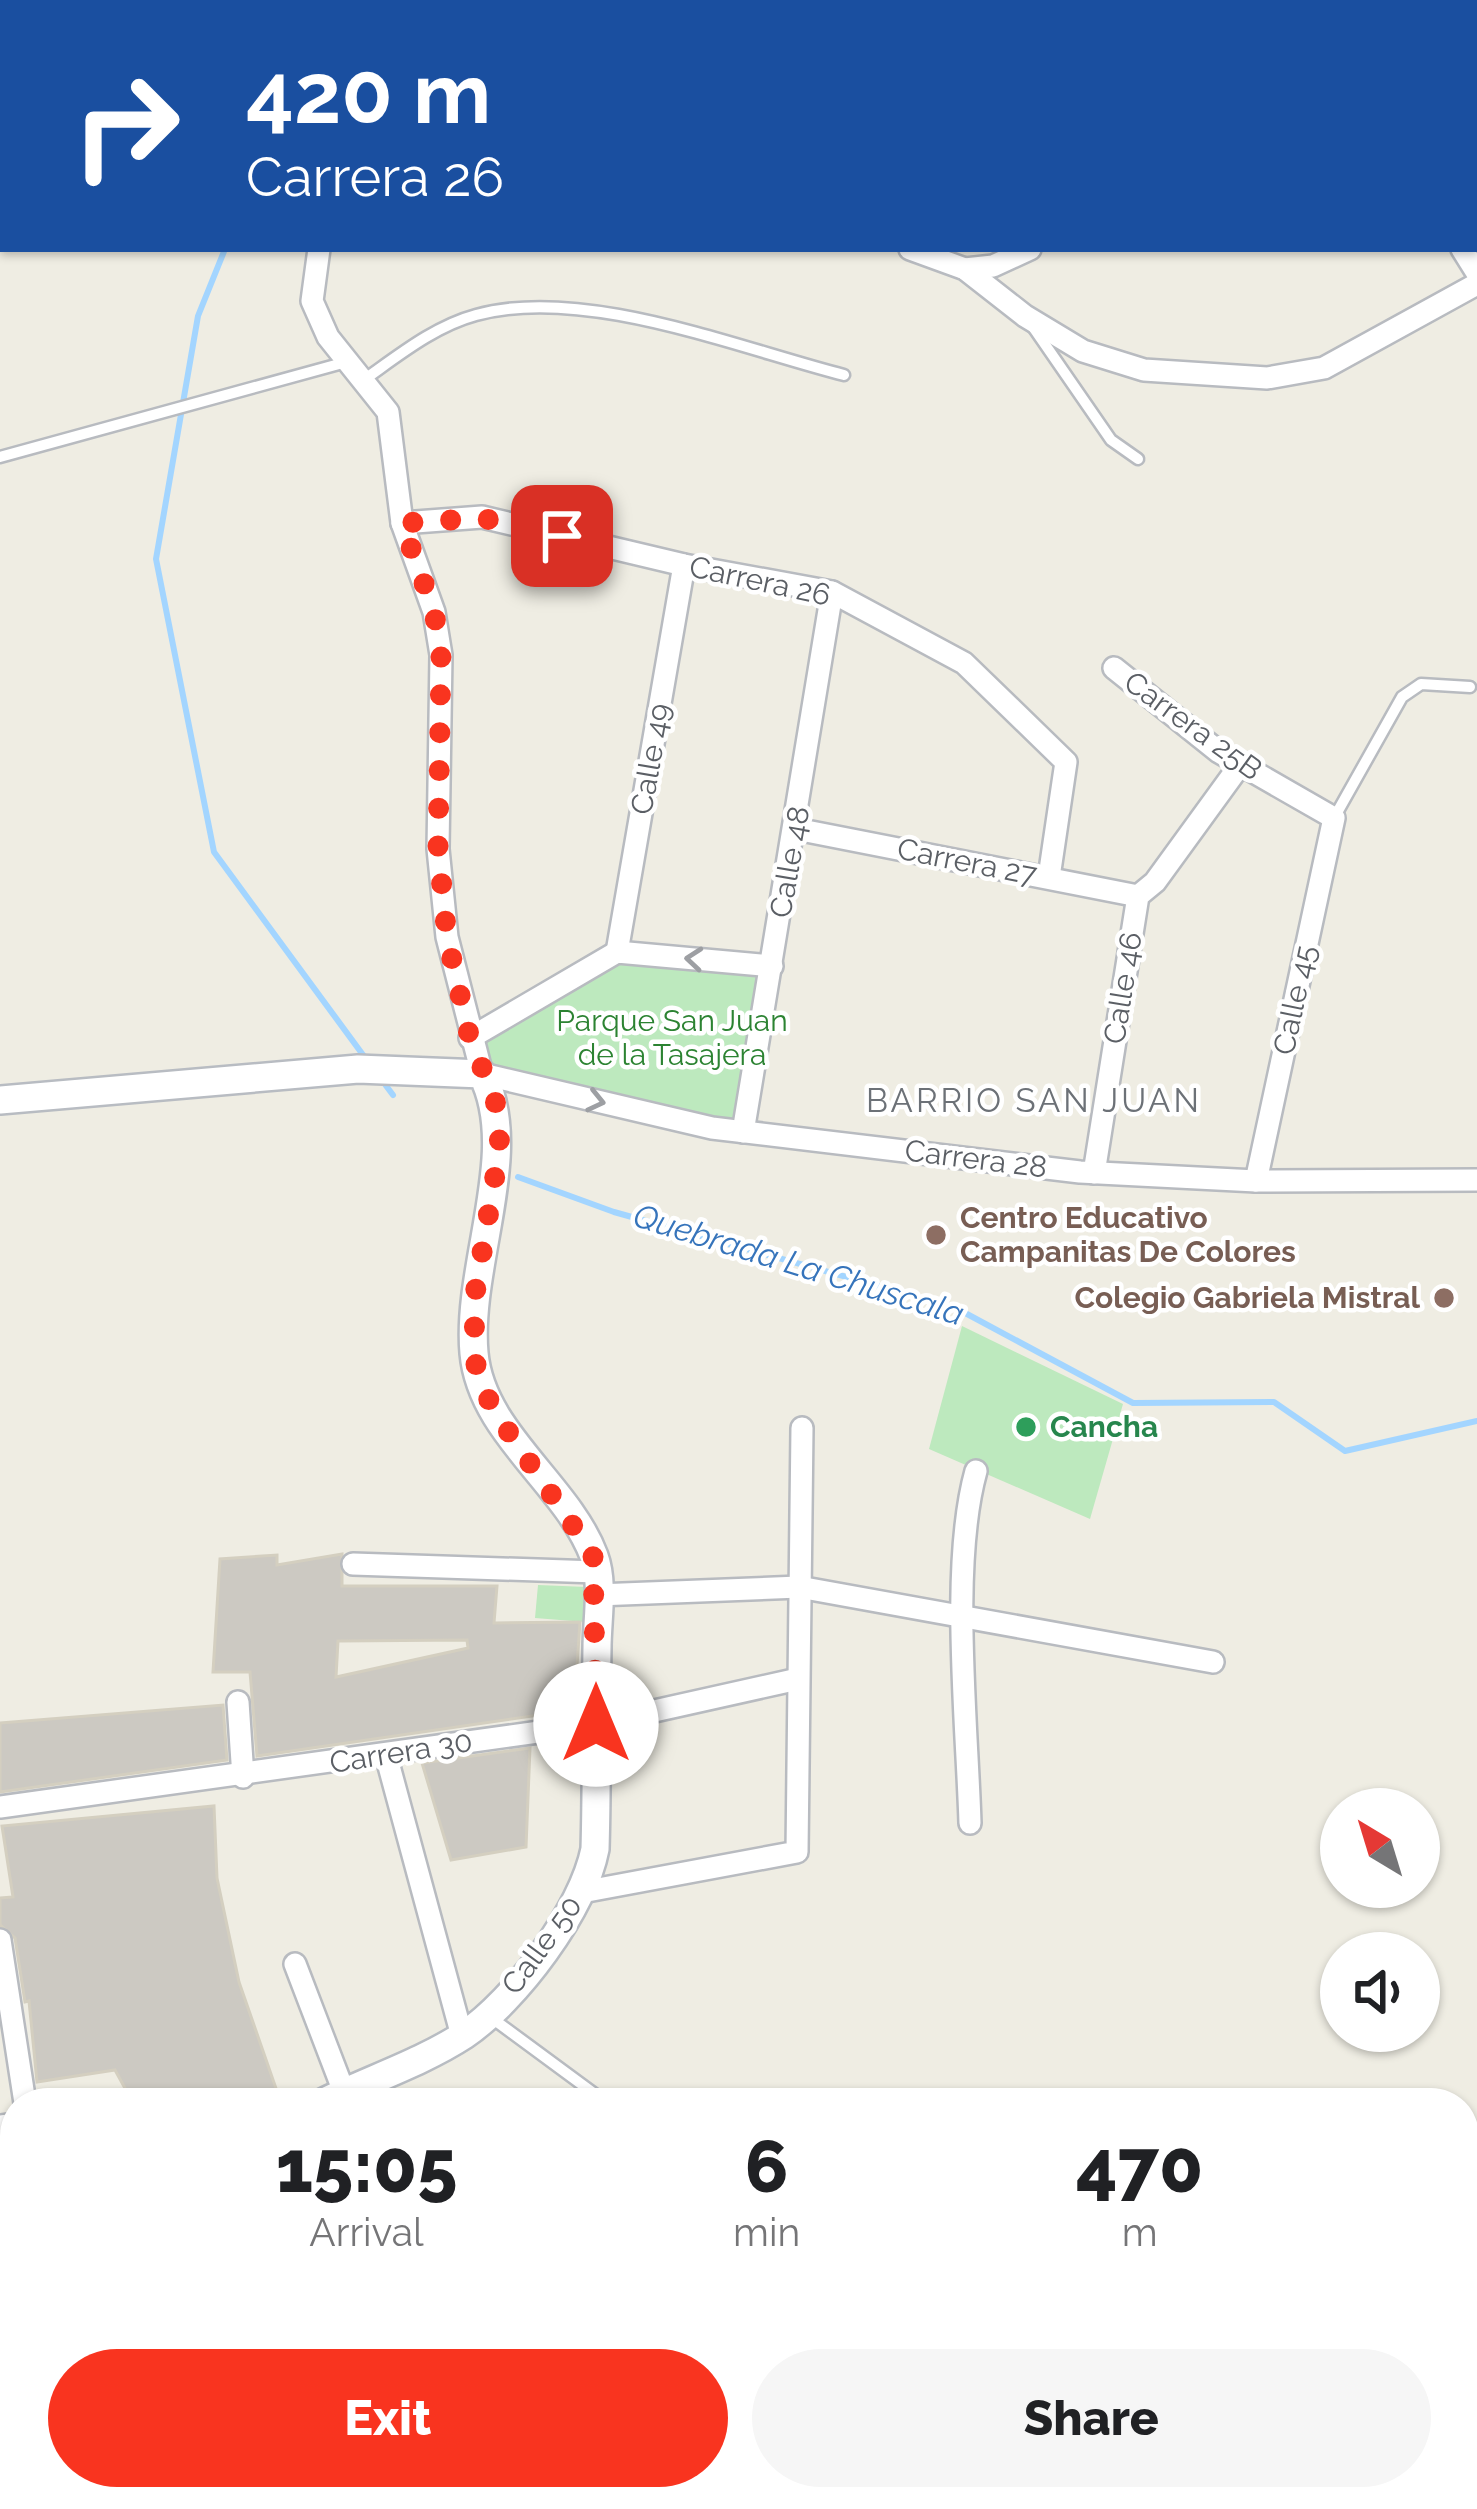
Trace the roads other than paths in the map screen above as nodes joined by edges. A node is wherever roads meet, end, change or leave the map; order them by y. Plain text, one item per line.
1 (319, 252) edge
2 (918, 252) edge
3 (1023, 252) edge
4 (965, 269) junction
5 (1477, 284) edge
6 (1025, 316) junction
7 (359, 370) junction
8 (844, 375) dead end
9 (0, 457) edge
10 (1138, 459) dead end
11 (402, 523) junction
12 (684, 565) junction
13 (832, 592) junction
14 (1114, 668) dead end
15 (1470, 687) dead end
16 (1240, 765) junction
17 (1334, 818) junction
18 (796, 830) junction
19 (1048, 877) junction
20 (1138, 896) junction
21 (617, 952) junction
22 (772, 965) junction
23 (470, 1039) junction
24 (482, 1074) junction
25 (0, 1100) edge
26 (743, 1132) junction
27 (1094, 1172) junction
28 (1477, 1180) edge
29 (1256, 1181) junction
30 (802, 1428) dead end
31 (976, 1471) dead end
32 (352, 1564) dead end
33 (597, 1583) junction
34 (799, 1587) junction
35 (964, 1620) junction
36 (1213, 1662) dead end
37 (798, 1679) junction
38 (238, 1702) dead end
39 (596, 1724) junction
40 (386, 1755) junction
41 (243, 1777) junction
42 (0, 1808) edge
43 (970, 1823) dead end
44 (582, 1892) junction
45 (0, 1940) edge
46 (295, 1964) dead end
47 (488, 2016) junction
48 (462, 2036) junction
49 (23, 2088) edge
50 (330, 2088) edge
51 (352, 2088) edge
52 (586, 2088) edge

1 - 7 street, Calle 50
2 - 4 street
3 - 4 street
4 - 6 street
5 - 6 street
6 - 10 lane
7 - 8 lane
7 - 9 lane
7 - 11 street, Calle 50
11 - 12 street, Carrera 26
11 - 23 street, Calle 50
12 - 13 street, Carrera 26
12 - 21 street, Calle 49
13 - 18 street, Calle 48
13 - 19 street, Carrera 26
14 - 16 street, Carrera 25B
15 - 17 lane
16 - 17 street, Carrera 25B
16 - 20 street, Calle 46
17 - 29 street, Calle 45
18 - 19 street, Carrera 27
18 - 22 street, Calle 48
19 - 20 street, Carrera 27
20 - 27 street, Calle 46
22 -> 21 street
21 - 23 street
22 - 26 street, Calle 48
23 - 24 street, Calle 50
24 - 25 street
24 -> 26 street, Carrera 28
24 - 33 street, Calle 50
26 - 27 street, Carrera 28
27 - 29 street, Carrera 28
28 - 29 street, Carrera 28
30 - 34 street
31 - 35 street
32 - 33 street
33 - 34 street
33 - 39 street, Calle 50
34 - 35 street
34 - 37 street
35 - 36 street
35 - 43 street
37 - 39 street, Carrera 30
37 - 44 street
38 - 41 street
39 - 40 street, Carrera 30
39 - 44 street, Calle 50
40 - 41 street, Carrera 30
40 - 48 street
41 - 42 street, Carrera 30
44 - 47 street, Calle 50
45 - 49 street
46 - 50 street
47 - 48 street, Calle 50
47 - 52 lane
48 - 51 street, Calle 50

